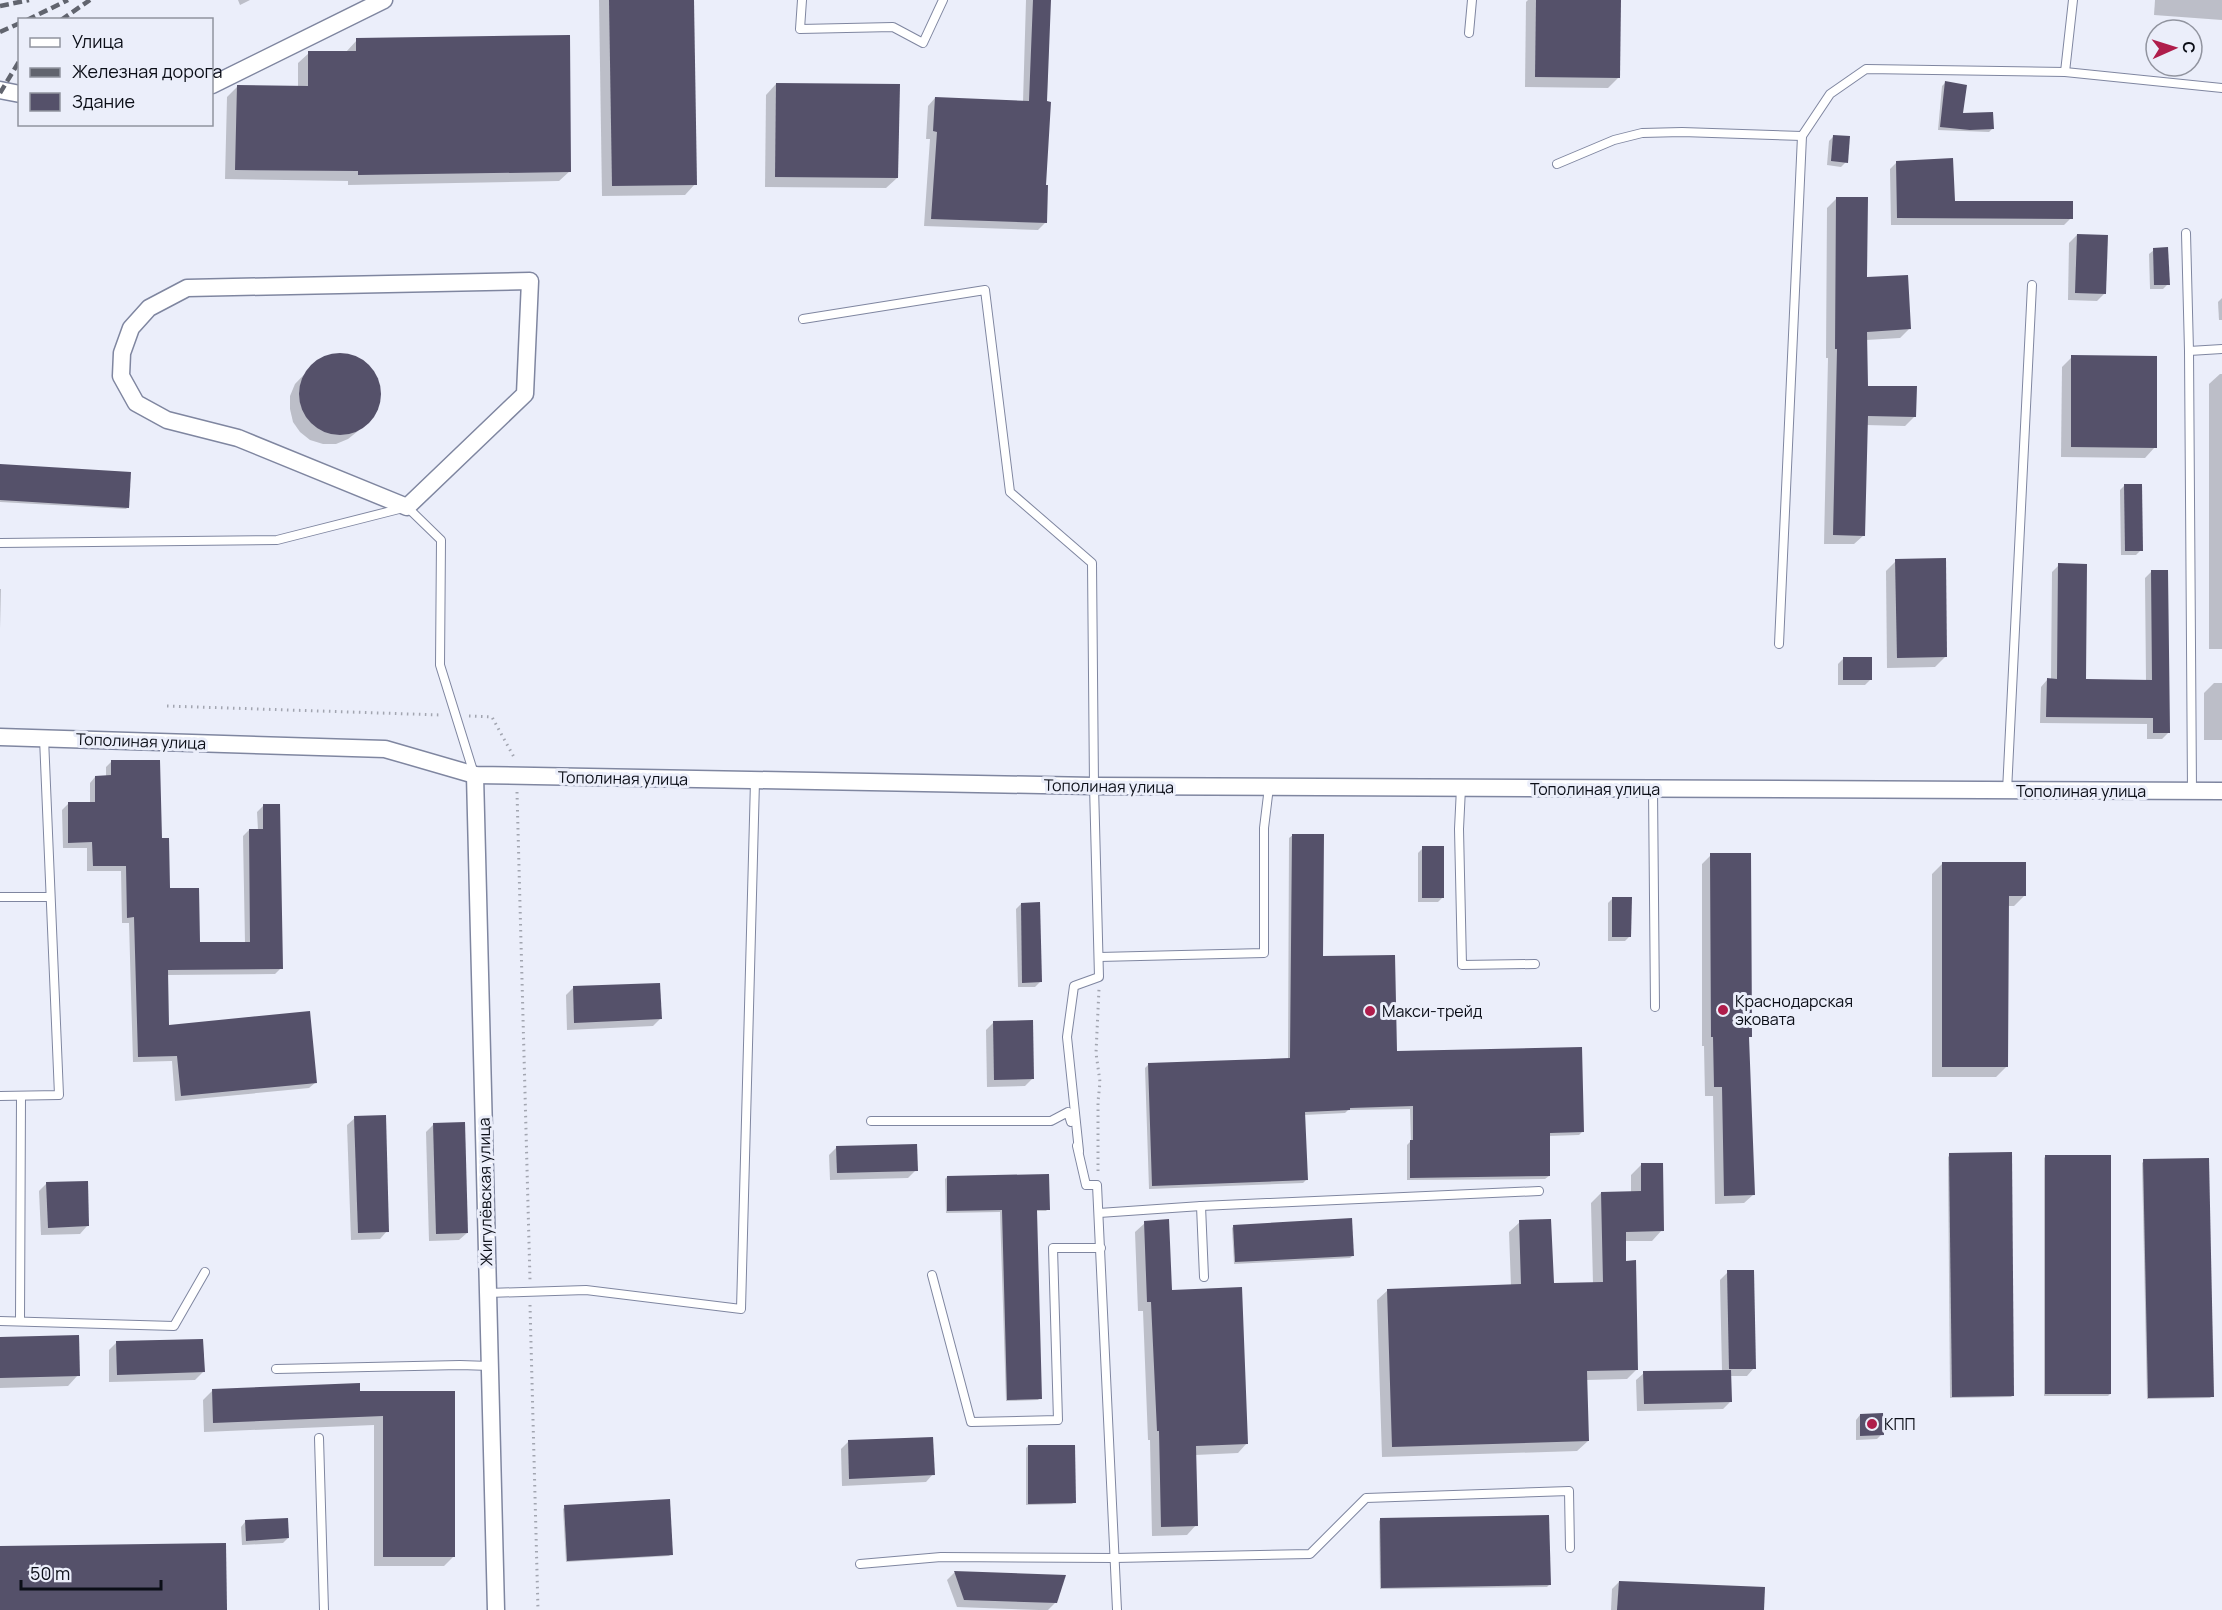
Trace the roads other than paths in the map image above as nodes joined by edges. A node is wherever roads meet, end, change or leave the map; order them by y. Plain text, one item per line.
1 (384, 0) edge
2 (802, 0) edge
3 (943, 0) edge
4 (1472, 0) edge
5 (2073, 0) edge
6 (1469, 33) dead end
7 (2065, 72) junction
8 (213, 86) edge
9 (2222, 88) edge
10 (0, 90) edge
11 (18, 94) edge
12 (1802, 136) junction
13 (1557, 164) dead end
14 (2186, 233) dead end
15 (2032, 285) dead end
16 (803, 319) dead end
17 (2222, 349) edge
18 (2189, 351) junction
19 (407, 507) junction
20 (0, 543) edge
21 (1779, 644) dead end
22 (0, 736) edge
23 (44, 738) junction
24 (475, 775) junction
25 (755, 781) junction
26 (1094, 786) junction
27 (1269, 787) junction
28 (1461, 788) junction
29 (1653, 789) junction
30 (2007, 790) junction
31 (2192, 791) junction
32 (2222, 791) edge
33 (0, 897) edge
34 (50, 897) junction
35 (1099, 957) junction
36 (1535, 964) dead end
37 (1655, 1008) dead end
38 (0, 1096) edge
39 (21, 1096) junction
40 (871, 1121) dead end
41 (1079, 1151) junction
42 (1539, 1191) dead end
43 (1201, 1206) junction
44 (1099, 1213) junction
45 (1101, 1248) junction
46 (205, 1272) dead end
47 (932, 1275) dead end
48 (1204, 1277) dead end
49 (488, 1293) junction
50 (0, 1321) edge
51 (20, 1322) junction
52 (490, 1366) junction
53 (276, 1369) dead end
54 (319, 1438) dead end
55 (1570, 1548) dead end
56 (1115, 1558) junction
57 (860, 1564) dead end
58 (324, 1610) edge
59 (496, 1610) edge
60 (1117, 1610) edge

1 - 8 street
2 - 3 lane
4 - 6 lane
5 - 7 lane
7 - 9 lane
7 - 12 lane
10 - 11 street
12 - 13 lane
12 - 21 lane
14 - 18 lane
15 - 30 lane
16 - 26 lane
17 - 18 lane
18 - 31 lane
19 - 19 street
19 - 20 lane
19 - 24 lane
22 - 23 street, Тополиная улица
23 - 24 street, Тополиная улица
23 - 34 lane
24 - 25 street, Тополиная улица
24 - 49 street, Жигулёвская улица
25 - 26 street, Тополиная улица
25 - 49 lane
26 - 27 street, Тополиная улица
26 - 35 lane
27 - 28 street, Тополиная улица
27 - 35 lane
28 - 29 street, Тополиная улица
28 - 36 lane
29 - 30 street, Тополиная улица
29 - 37 lane
30 - 31 street, Тополиная улица
31 - 32 street, Тополиная улица
33 - 34 lane
34 - 39 lane
35 - 41 lane
38 - 39 lane
39 - 51 lane
40 - 41 lane
41 - 44 lane
42 - 43 lane
43 - 44 lane
43 - 48 lane
44 - 45 lane
45 - 47 lane
45 - 56 lane
46 - 51 lane
49 - 52 street, Жигулёвская улица
50 - 51 lane
52 - 53 lane
52 - 59 street, Жигулёвская улица
54 - 58 lane
55 - 56 lane
56 - 57 lane
56 - 60 lane

